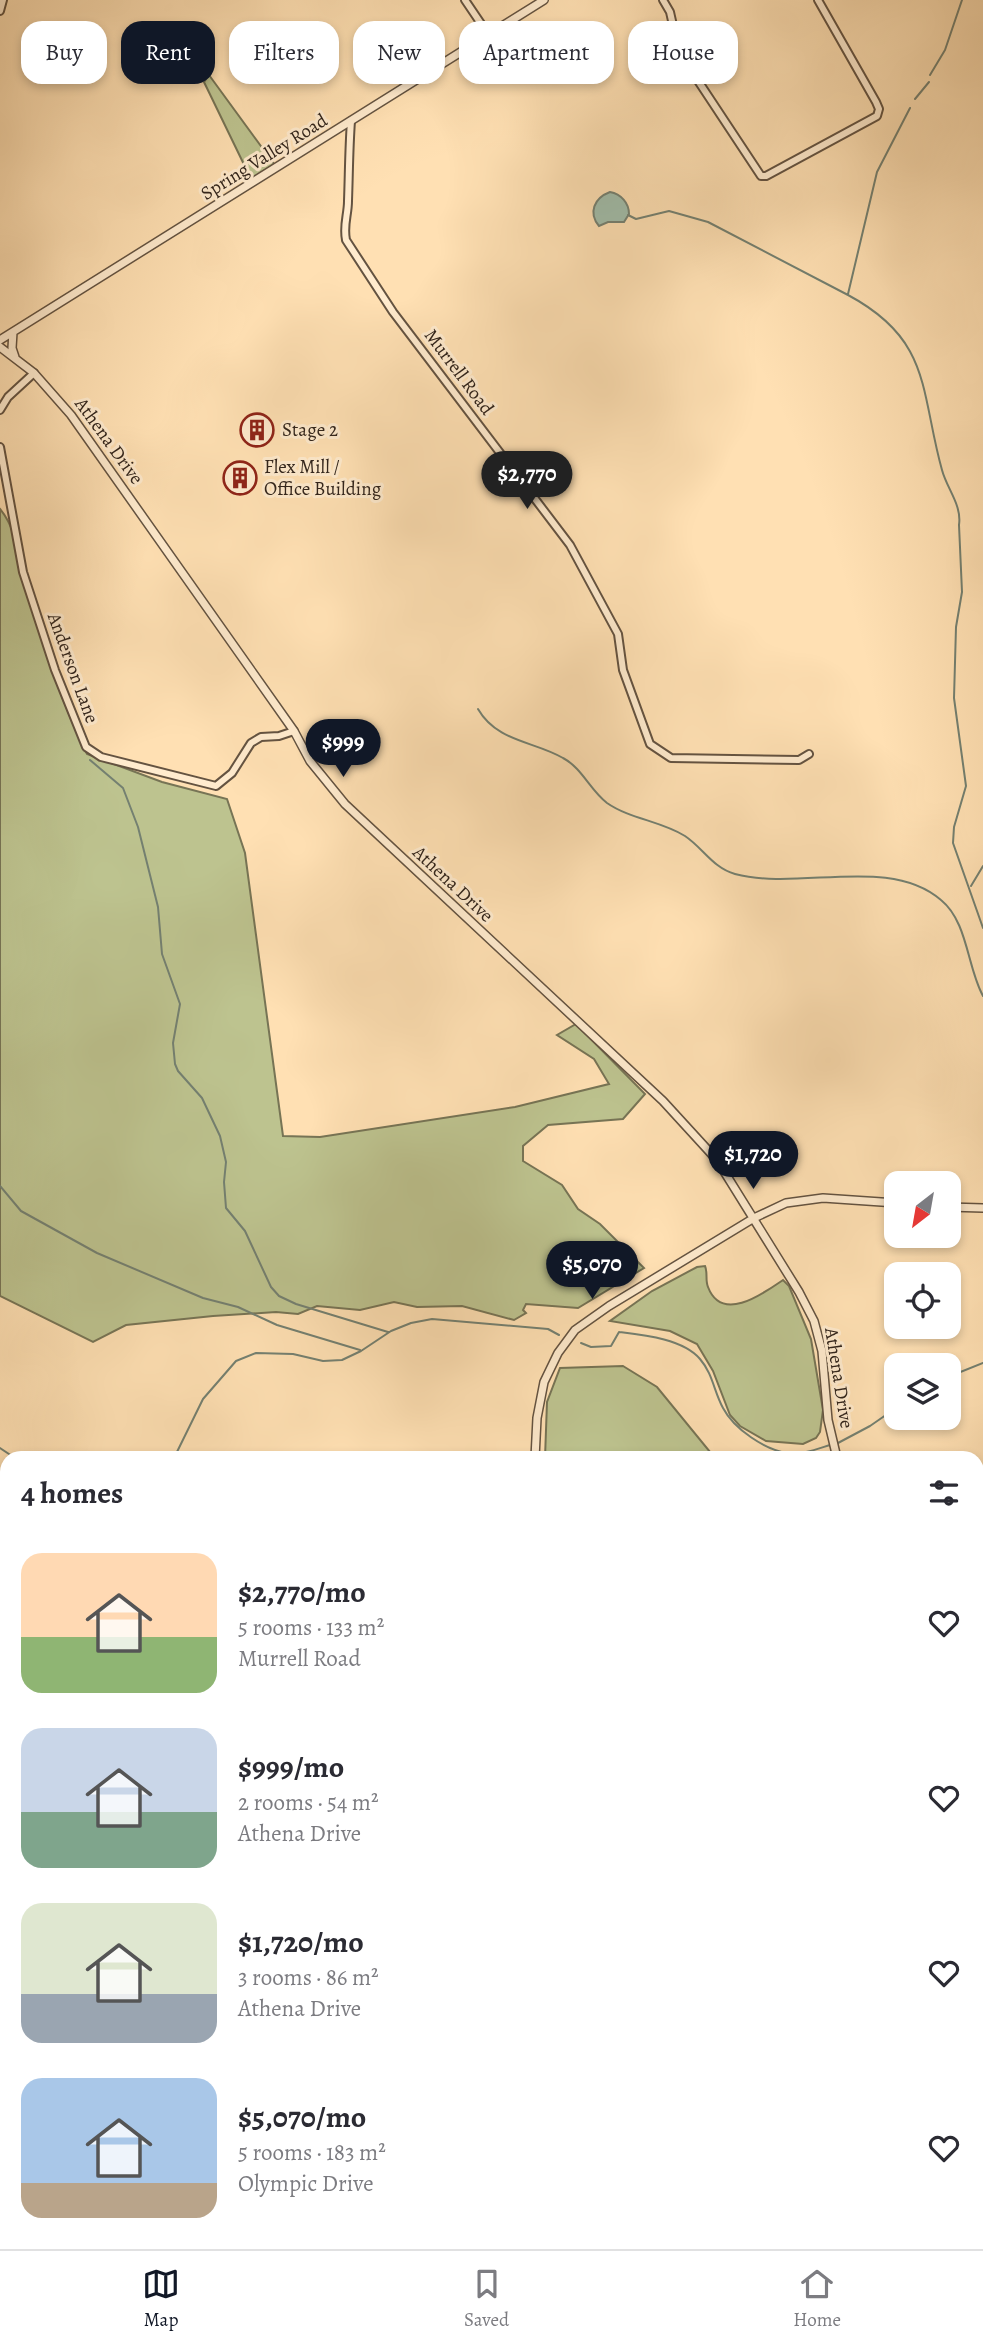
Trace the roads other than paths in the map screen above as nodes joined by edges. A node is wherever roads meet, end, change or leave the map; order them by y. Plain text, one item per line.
1 (3, 0) edge
2 (465, 0) edge
3 (544, 0) edge
4 (663, 0) edge
5 (818, 0) edge
6 (0, 11) edge
7 (479, 21) edge
8 (509, 21) edge
9 (459, 52) edge
10 (351, 121) junction
11 (13, 332) junction
12 (0, 340) edge
13 (0, 347) edge
14 (17, 361) junction
15 (34, 373) junction
16 (0, 410) edge
17 (0, 447) edge
18 (294, 731) junction
19 (809, 754) dead end
20 (884, 1202) edge
21 (961, 1208) edge
22 (983, 1208) edge
23 (754, 1218) junction
24 (535, 1451) edge
25 (835, 1451) edge

1 - 6 street
2 - 7 street
3 - 8 street, Spring Valley Road
4 - 5 street
9 - 10 street, Spring Valley Road
10 - 11 street, Spring Valley Road
10 - 19 street, Murrell Road
11 - 12 street, Spring Valley Road
11 - 14 street
13 - 14 street, Athena Drive
14 - 15 street, Athena Drive
15 - 16 street
15 - 18 street, Athena Drive
17 - 18 street, Anderson Lane
18 - 23 street, Athena Drive
20 - 23 street
21 - 22 street
23 - 24 street
23 - 25 street, Athena Drive

